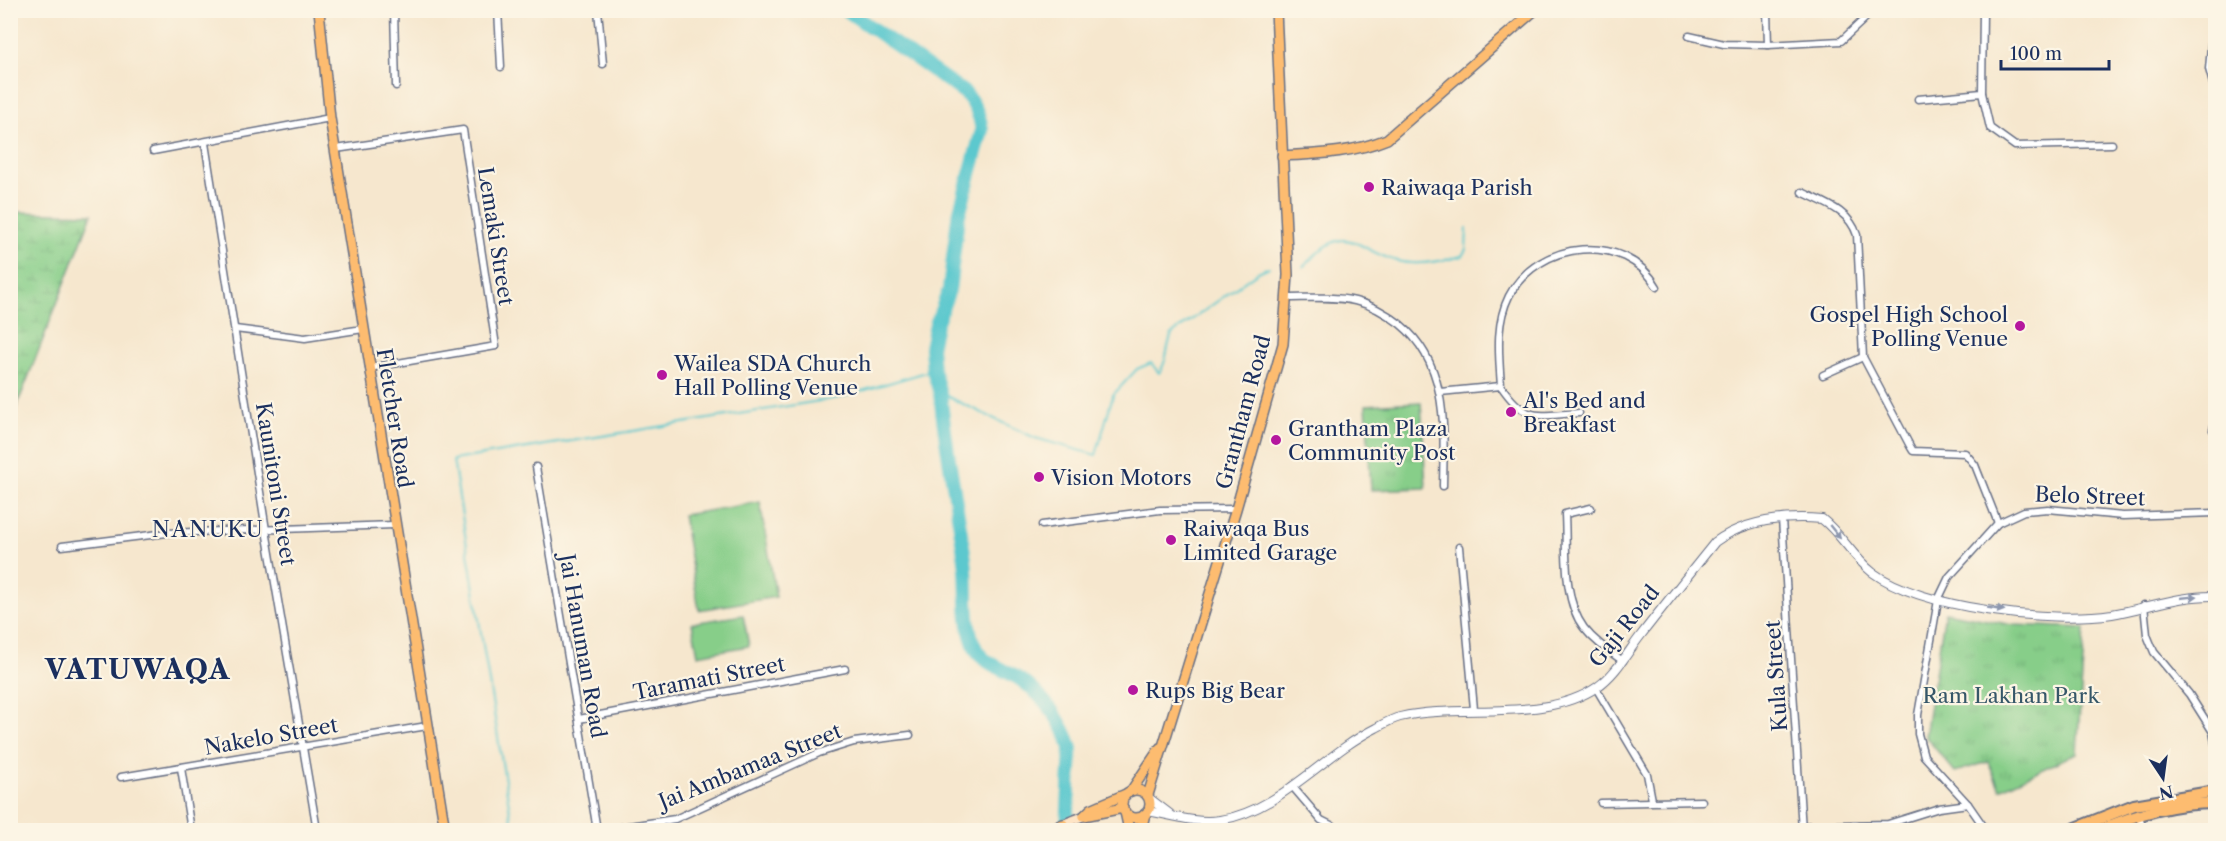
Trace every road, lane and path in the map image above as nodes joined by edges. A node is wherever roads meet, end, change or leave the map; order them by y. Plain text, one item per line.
1 (319, 10) edge
2 (394, 10) edge
3 (498, 10) edge
4 (598, 10) edge
5 (1276, 10) edge
6 (1535, 10) edge
7 (1767, 10) edge
8 (1874, 10) edge
9 (1983, 10) edge
10 (2205, 10) edge
11 (2215, 14) edge
12 (1689, 36) dead end
13 (1768, 45) junction
14 (603, 64) dead end
15 (501, 67) dead end
16 (396, 86) dead end
17 (1982, 93) junction
18 (2216, 94) edge
19 (1918, 99) dead end
20 (330, 118) junction
21 (206, 143) junction
22 (2112, 144) dead end
23 (336, 149) junction
24 (153, 151) dead end
25 (1282, 156) junction
26 (1802, 192) dead end
27 (1658, 287) dead end
28 (1286, 298) junction
29 (235, 329) junction
30 (363, 329) junction
31 (1863, 357) junction
32 (369, 368) junction
33 (1823, 375) dead end
34 (1501, 387) junction
35 (1440, 392) junction
36 (1579, 413) dead end
37 (2216, 418) edge
38 (2213, 430) dead end
39 (536, 467) dead end
40 (1443, 486) dead end
41 (1591, 508) dead end
42 (1236, 509) junction
43 (2216, 513) edge
44 (1782, 519) junction
45 (1998, 523) junction
46 (394, 525) junction
47 (1042, 525) dead end
48 (266, 530) junction
49 (62, 546) dead end
50 (1459, 547) dead end
51 (2216, 596) edge
52 (1938, 600) junction
53 (2144, 605) junction
54 (1623, 662) junction
55 (845, 669) dead end
56 (1596, 688) junction
57 (1474, 709) junction
58 (579, 719) junction
59 (427, 726) junction
60 (910, 735) dead end
61 (1165, 741) junction
62 (304, 747) junction
63 (2216, 748) edge
64 (181, 768) junction
65 (121, 777) dead end
66 (1292, 786) junction
67 (2216, 791) edge
68 (1129, 792) junction
69 (1148, 797) junction
70 (1652, 800) junction
71 (1702, 801) dead end
72 (2216, 802) edge
73 (1601, 803) dead end
74 (1968, 804) junction
75 (1124, 810) junction
76 (1146, 813) junction
77 (2137, 814) junction
78 (1171, 815) junction
79 (1080, 817) junction
80 (1063, 824) joint
81 (1802, 829) edge
82 (191, 831) edge
83 (317, 831) edge
84 (445, 831) edge
85 (597, 831) edge
86 (603, 831) edge
87 (1048, 831) edge
88 (1128, 831) edge
89 (1141, 831) edge
90 (1341, 831) edge
91 (1986, 831) edge
92 (2071, 831) edge
93 (2099, 831) edge
94 (2144, 831) edge

1 - 20 main road, Fletcher Road
2 - 16 street
3 - 15 street
4 - 14 street
5 - 25 main road, Grantham Road
6 - 25 main road
7 - 13 street
8 - 13 street
9 - 17 street
10 - 11 street
11 - 18 street
12 - 13 street
17 - 19 street
17 - 22 street
20 - 21 street
20 - 23 main road, Fletcher Road
21 - 24 street
21 - 29 street, Kaunitoni Street
23 - 30 main road, Fletcher Road
23 - 32 street, Lemaki Street
25 - 28 main road, Grantham Road
26 - 31 street
27 - 34 street
28 - 35 street
28 - 42 main road, Grantham Road
29 - 30 street
29 - 48 street, Kaunitoni Street
30 - 32 main road, Fletcher Road
31 - 33 street
31 - 45 street
32 - 46 main road, Fletcher Road
34 - 35 street
34 - 36 street
35 - 40 street
37 - 38 street
39 - 58 street, Jai Hanuman Road
41 - 54 street
42 - 47 street
42 - 61 main road, Grantham Road
43 - 45 street, Belo Street
44 -> 52 street, Gaji Road
44 - 54 street, Gaji Road
44 - 81 street, Kula Street
45 - 52 street, Belo Street
46 - 48 street
46 - 59 main road, Fletcher Road
48 - 49 street
48 - 62 street, Kaunitoni Street
50 - 57 street
53 -> 51 street, Gaji Road
52 -> 53 street, Gaji Road
52 - 74 street, Belo Street
53 - 63 street
54 - 56 street, Gaji Road
55 - 58 street, Taramati Street
56 - 57 street, Gaji Road
56 - 70 street
57 - 66 street, Gaji Road
58 - 85 street, Jai Hanuman Road
59 - 62 street, Nakelo Street
59 - 84 main road, Fletcher Road
60 - 86 street, Jai Ambamaa Street
61 - 68 main road, Grantham Road
61 - 69 main road, Grantham Road
62 - 64 street, Nakelo Street
62 - 83 street, Kaunitoni Street
64 - 65 street, Nakelo Street
64 - 82 street
66 - 78 street, Gaji Road
66 - 90 street
67 - 92 highway
68 - 69 main road
68 - 75 main road
68 - 79 main road
69 - 76 main road
69 - 78 street, Gaji Road
70 - 71 street
70 - 73 street
72 - 77 highway
74 - 81 street
74 - 91 street, Belo Street
75 - 76 main road
75 - 79 main road
75 - 88 main road
76 - 78 street, Gaji Road
76 - 89 main road
77 - 93 highway
77 - 94 street
79 - 80 main road
80 - 87 main road

